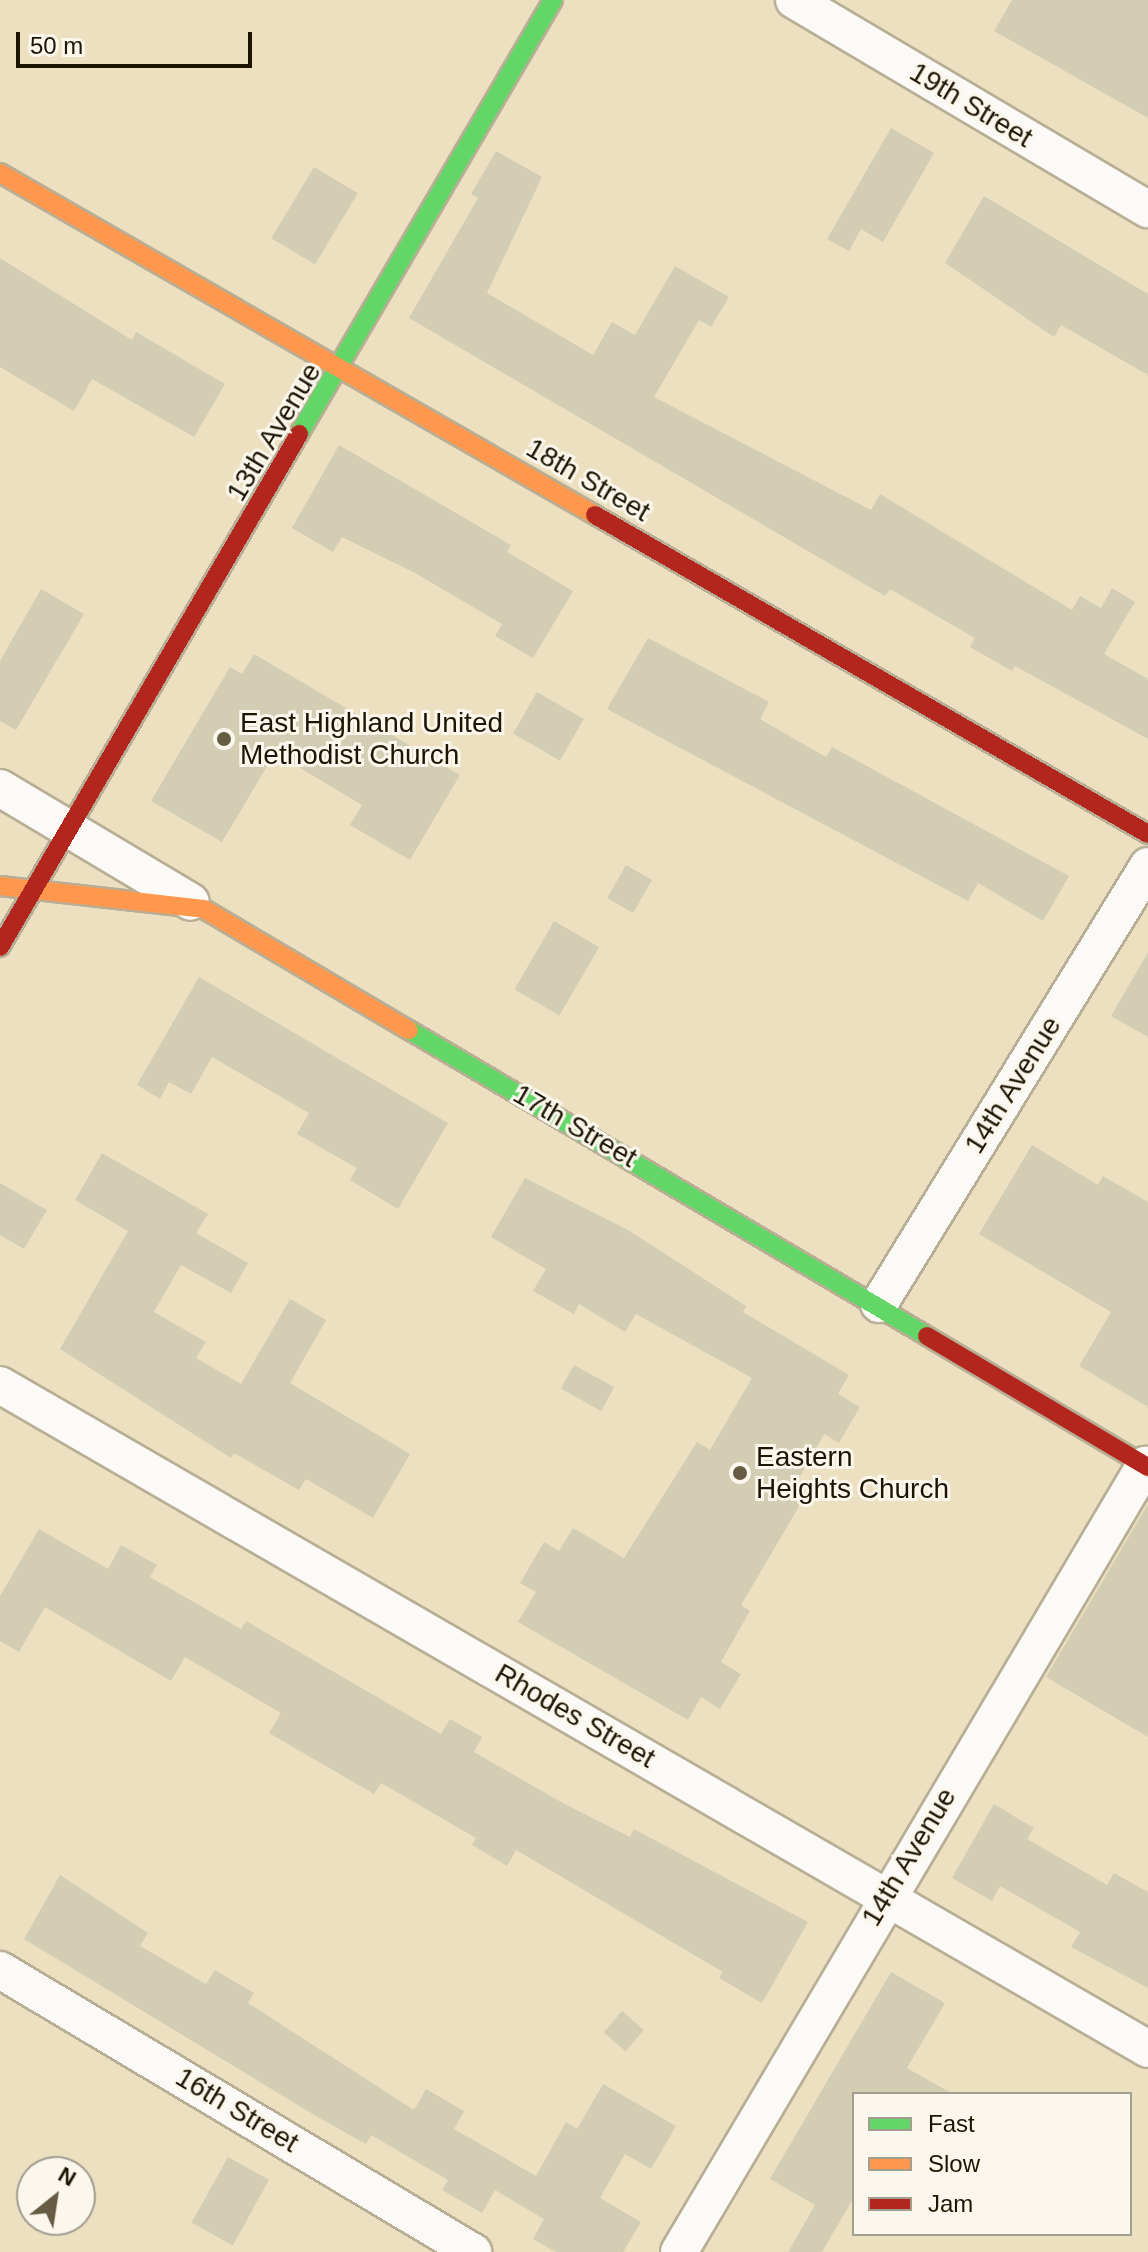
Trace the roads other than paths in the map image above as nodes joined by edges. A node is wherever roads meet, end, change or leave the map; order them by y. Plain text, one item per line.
1 (553, 0) edge
2 (794, 0) edge
3 (0, 173) edge
4 (1148, 209) edge
5 (343, 371) junction
6 (0, 788) edge
7 (69, 830) junction
8 (1148, 834) edge
9 (1148, 866) edge
10 (0, 886) edge
11 (35, 888) junction
12 (204, 909) junction
13 (0, 947) edge
14 (879, 1304) junction
15 (0, 1385) edge
16 (1146, 1466) edge
17 (886, 1895) junction
18 (0, 1970) edge
19 (1148, 2049) edge
20 (473, 2252) edge
21 (679, 2252) edge

1 - 5 street, 13th Avenue
2 - 4 street, 19th Street
3 - 5 street, 18th Street
5 - 7 street, 13th Avenue
5 - 8 street, 18th Street
6 - 7 street, 17th Street
7 - 11 street, 13th Avenue
7 - 12 street, 17th Street
9 - 14 street, 14th Avenue
10 - 11 street
11 - 12 street
11 - 13 street, 13th Avenue
12 - 14 street, 17th Street
14 - 16 street, 17th Street
15 - 17 street, Rhodes Street
16 - 17 street, 14th Avenue
17 - 19 street, Rhodes Street
17 - 21 street, 14th Avenue
18 - 20 street, 16th Street

